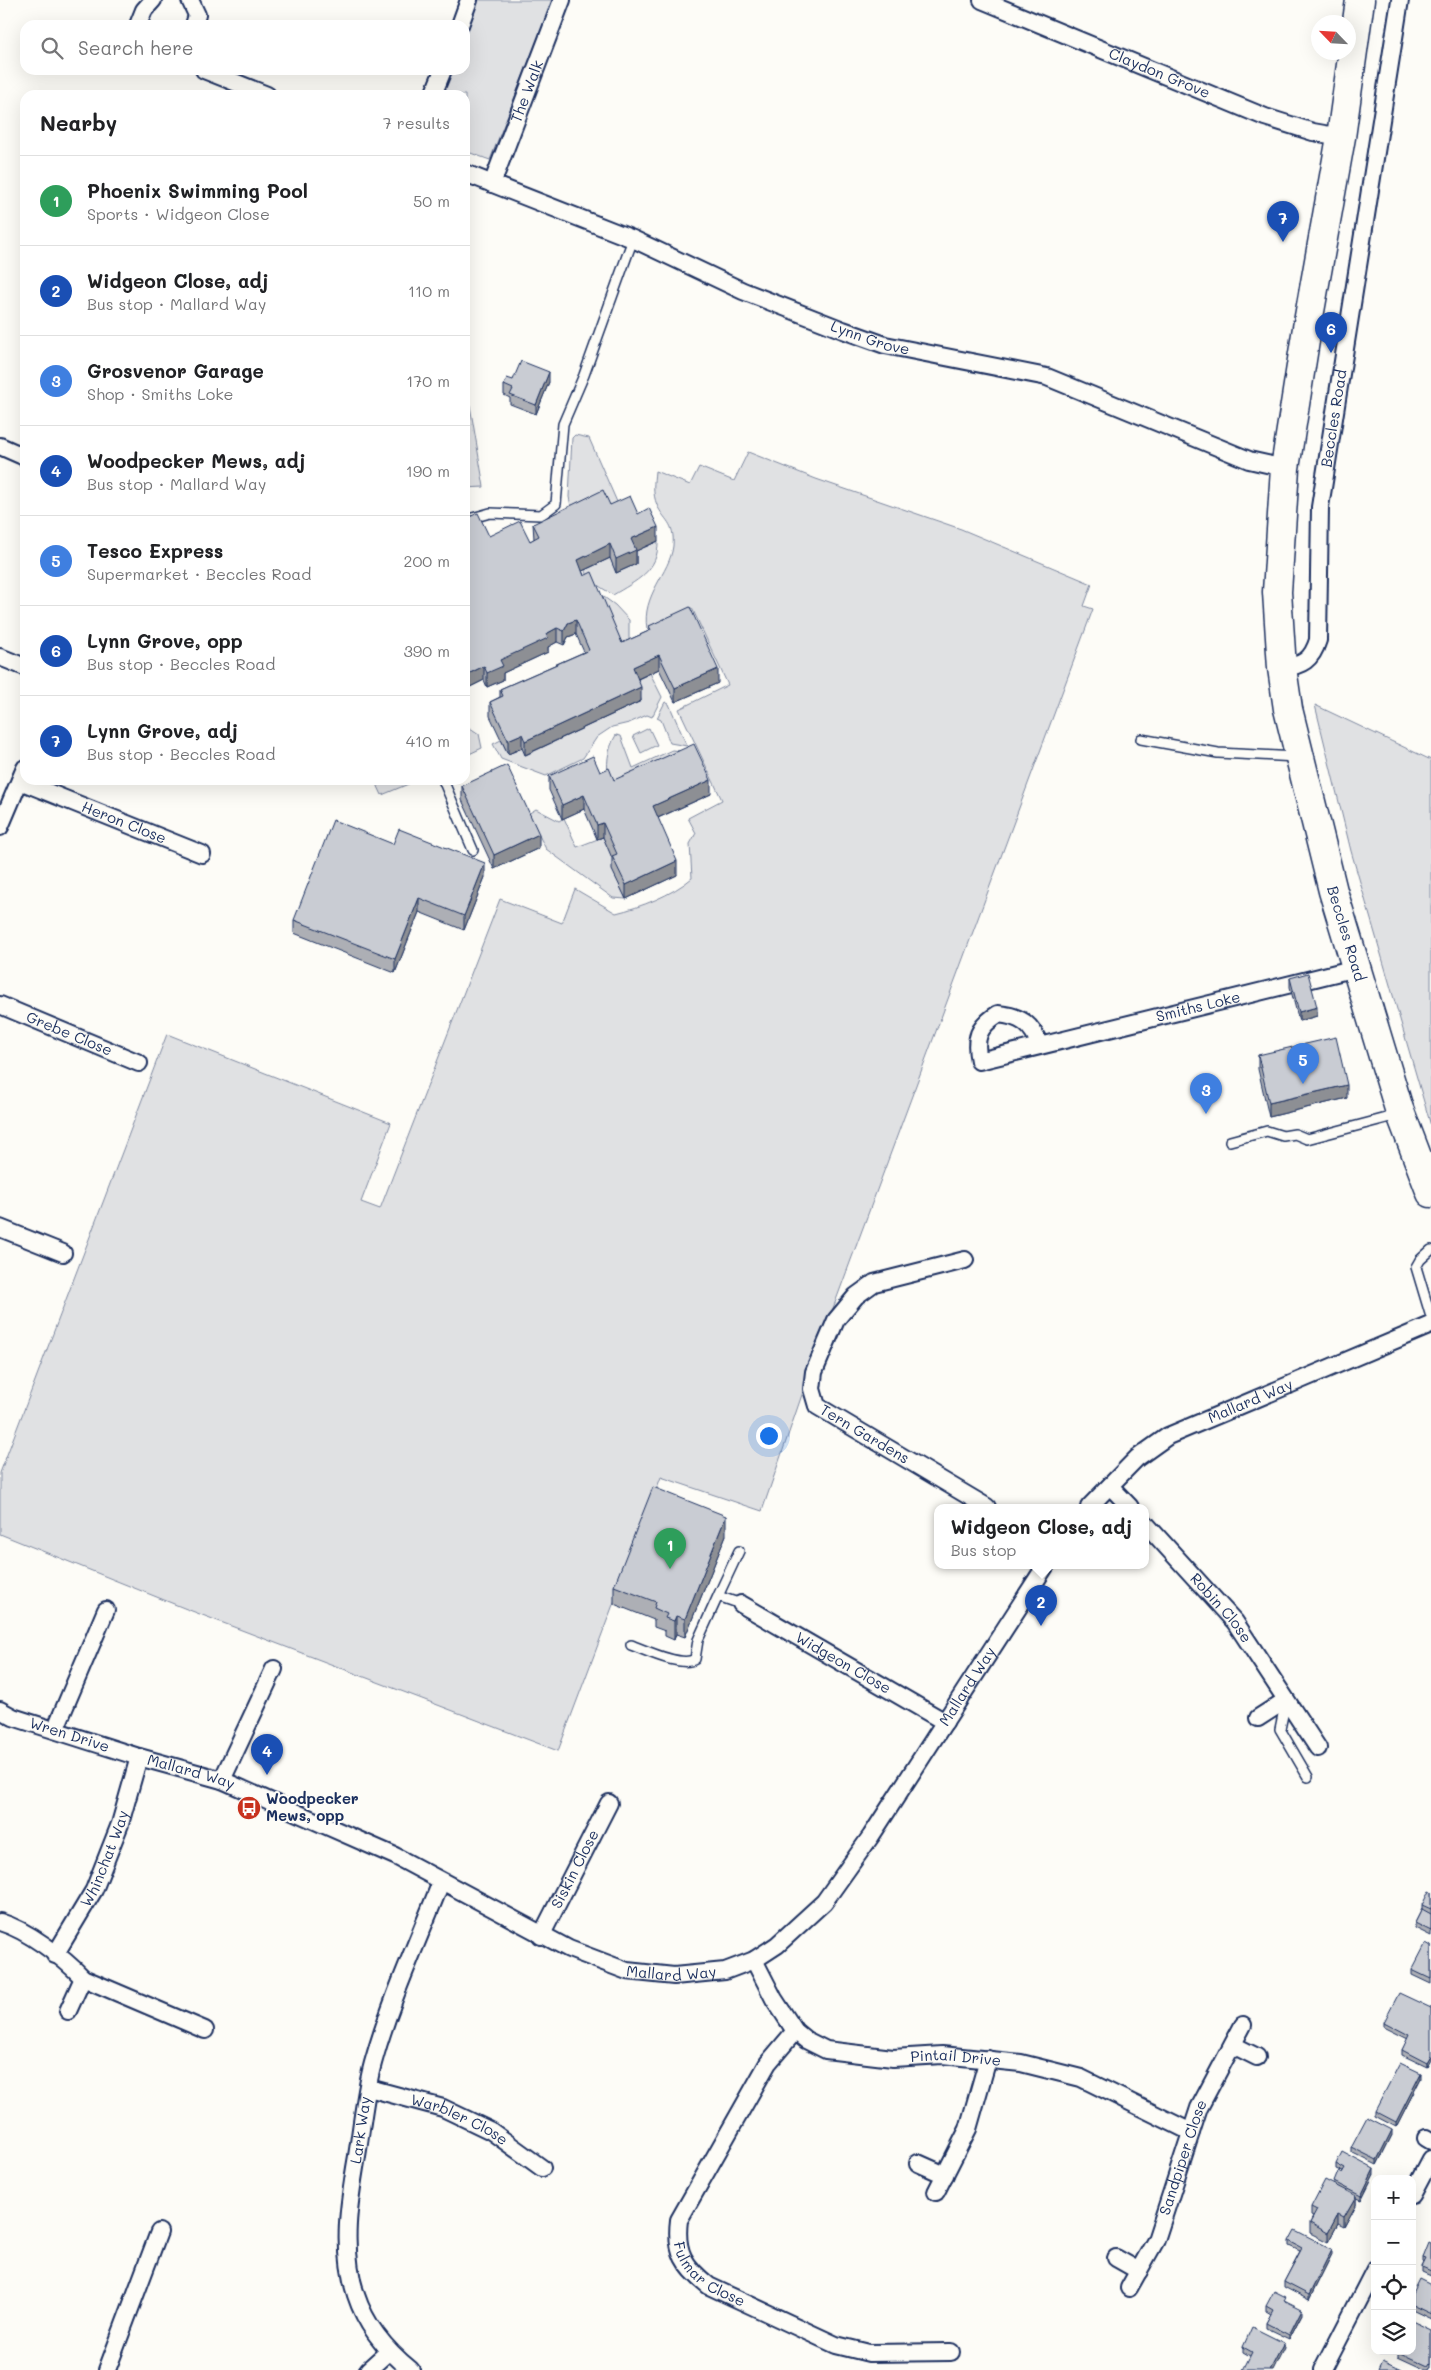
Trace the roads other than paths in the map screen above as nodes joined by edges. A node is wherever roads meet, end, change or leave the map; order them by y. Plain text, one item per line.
1 (153, 0) edge
2 (190, 0) edge
3 (469, 0) edge
4 (562, 0) edge
5 (982, 0) edge
6 (1360, 0) edge
7 (1400, 0) edge
8 (140, 20) edge
9 (196, 20) edge
10 (462, 20) edge
11 (216, 75) edge
12 (441, 75) edge
13 (254, 90) edge
14 (436, 90) edge
15 (1341, 137) junction
16 (470, 176) edge
17 (492, 184) junction
18 (633, 239) junction
19 (0, 446) edge
20 (20, 455) edge
21 (1285, 468) junction
22 (470, 519) edge
23 (0, 657) edge
24 (20, 665) edge
25 (1282, 668) junction
26 (1140, 739) dead end
27 (1300, 757) junction
28 (20, 779) edge
29 (47, 785) edge
30 (445, 785) edge
31 (0, 827) edge
32 (473, 850) dead end
33 (202, 854) dead end
34 (1356, 968) junction
35 (0, 1005) edge
36 (1040, 1046) dead end
37 (139, 1063) dead end
38 (1401, 1114) junction
39 (1230, 1140) dead end
40 (1431, 1193) edge
41 (0, 1228) edge
42 (1431, 1250) edge
43 (64, 1253) dead end
44 (965, 1260) dead end
45 (1431, 1318) edge
46 (1431, 1325) edge
47 (1110, 1486) junction
48 (982, 1504) edge
49 (1092, 1504) edge
50 (1127, 1504) edge
51 (1149, 1527) edge
52 (739, 1550) dead end
53 (1043, 1569) edge
54 (718, 1596) junction
55 (741, 1604) joint
56 (106, 1610) dead end
57 (631, 1645) dead end
58 (274, 1669) dead end
59 (1286, 1700) junction
60 (0, 1710) edge
61 (1258, 1718) dead end
62 (945, 1722) junction
63 (55, 1730) junction
64 (1318, 1748) dead end
65 (139, 1757) junction
66 (1308, 1777) dead end
67 (222, 1780) junction
68 (608, 1803) dead end
69 (441, 1882) junction
70 (0, 1922) edge
71 (541, 1936) junction
72 (55, 1955) junction
73 (754, 1960) junction
74 (83, 1978) junction
75 (68, 2010) dead end
76 (1243, 2025) dead end
77 (205, 2030) dead end
78 (795, 2031) junction
79 (1232, 2044) junction
80 (1257, 2057) dead end
81 (988, 2059) junction
82 (369, 2088) junction
83 (1191, 2132) junction
84 (1431, 2159) edge
85 (918, 2163) dead end
86 (542, 2168) dead end
87 (944, 2175) junction
88 (1416, 2187) edge
89 (936, 2192) dead end
90 (159, 2232) dead end
91 (1116, 2258) dead end
92 (1140, 2272) junction
93 (1371, 2277) edge
94 (1129, 2288) dead end
95 (388, 2352) junction
96 (950, 2352) dead end
97 (107, 2370) edge
98 (368, 2370) edge
99 (411, 2370) edge
100 (1323, 2370) edge

1 - 8 street
2 - 9 street
3 - 10 street
4 - 17 street, The Walk
5 - 15 street, Claydon Grove
6 - 15 highway, Beccles Road
7 - 25 street, Beccles Road
11 - 13 street
12 - 14 street
15 - 21 highway, Beccles Road
16 - 17 street, Lynn Grove
17 - 18 street, Lynn Grove
18 - 21 street, Lynn Grove
18 - 22 lane
19 - 20 street
21 - 25 highway, Beccles Road
23 - 24 street
25 - 27 highway, Beccles Road
26 - 27 lane
27 - 34 highway, Beccles Road
28 - 31 street
29 - 33 street, Heron Close
30 - 32 lane
34 - 36 street, Smiths Loke
34 - 38 highway, Beccles Road
35 - 37 street, Grebe Close
38 - 39 lane
38 - 40 highway, Beccles Road
41 - 43 street
42 - 45 lane
44 - 48 street, Tern Gardens
46 - 47 street, Mallard Way
47 - 49 street, Mallard Way
47 - 50 street
51 - 59 street, Robin Close
52 - 54 lane
53 - 62 street, Mallard Way
54 - 55 lane
54 - 57 lane
55 - 62 street, Widgeon Close
56 - 63 street
58 - 67 street
59 - 61 street
59 - 64 street, Robin Close
59 - 66 lane
60 - 63 street, Wren Drive
62 - 73 street, Mallard Way
63 - 65 street, Wren Drive
65 - 67 street, Mallard Way
65 - 72 street, Whinchat Way
67 - 69 street, Mallard Way
68 - 71 street, Siskin Close
69 - 71 street, Mallard Way
69 - 82 street, Lark Way
70 - 72 street
71 - 73 street, Mallard Way
72 - 74 street
73 - 78 street, Pintail Drive
74 - 75 street
74 - 77 street
76 - 79 street, Sandpiper Close
78 - 81 street, Pintail Drive
78 - 96 street, Fulmar Close
79 - 80 street
79 - 83 street, Sandpiper Close
81 - 83 street, Pintail Drive
81 - 87 street
82 - 86 street, Warbler Close
82 - 95 street, Lark Way
83 - 92 street, Sandpiper Close
84 - 88 street
85 - 87 street
87 - 89 street
90 - 97 street
91 - 92 street
92 - 94 street, Sandpiper Close
93 - 100 street
95 - 98 street
95 - 99 street, Lark Way

